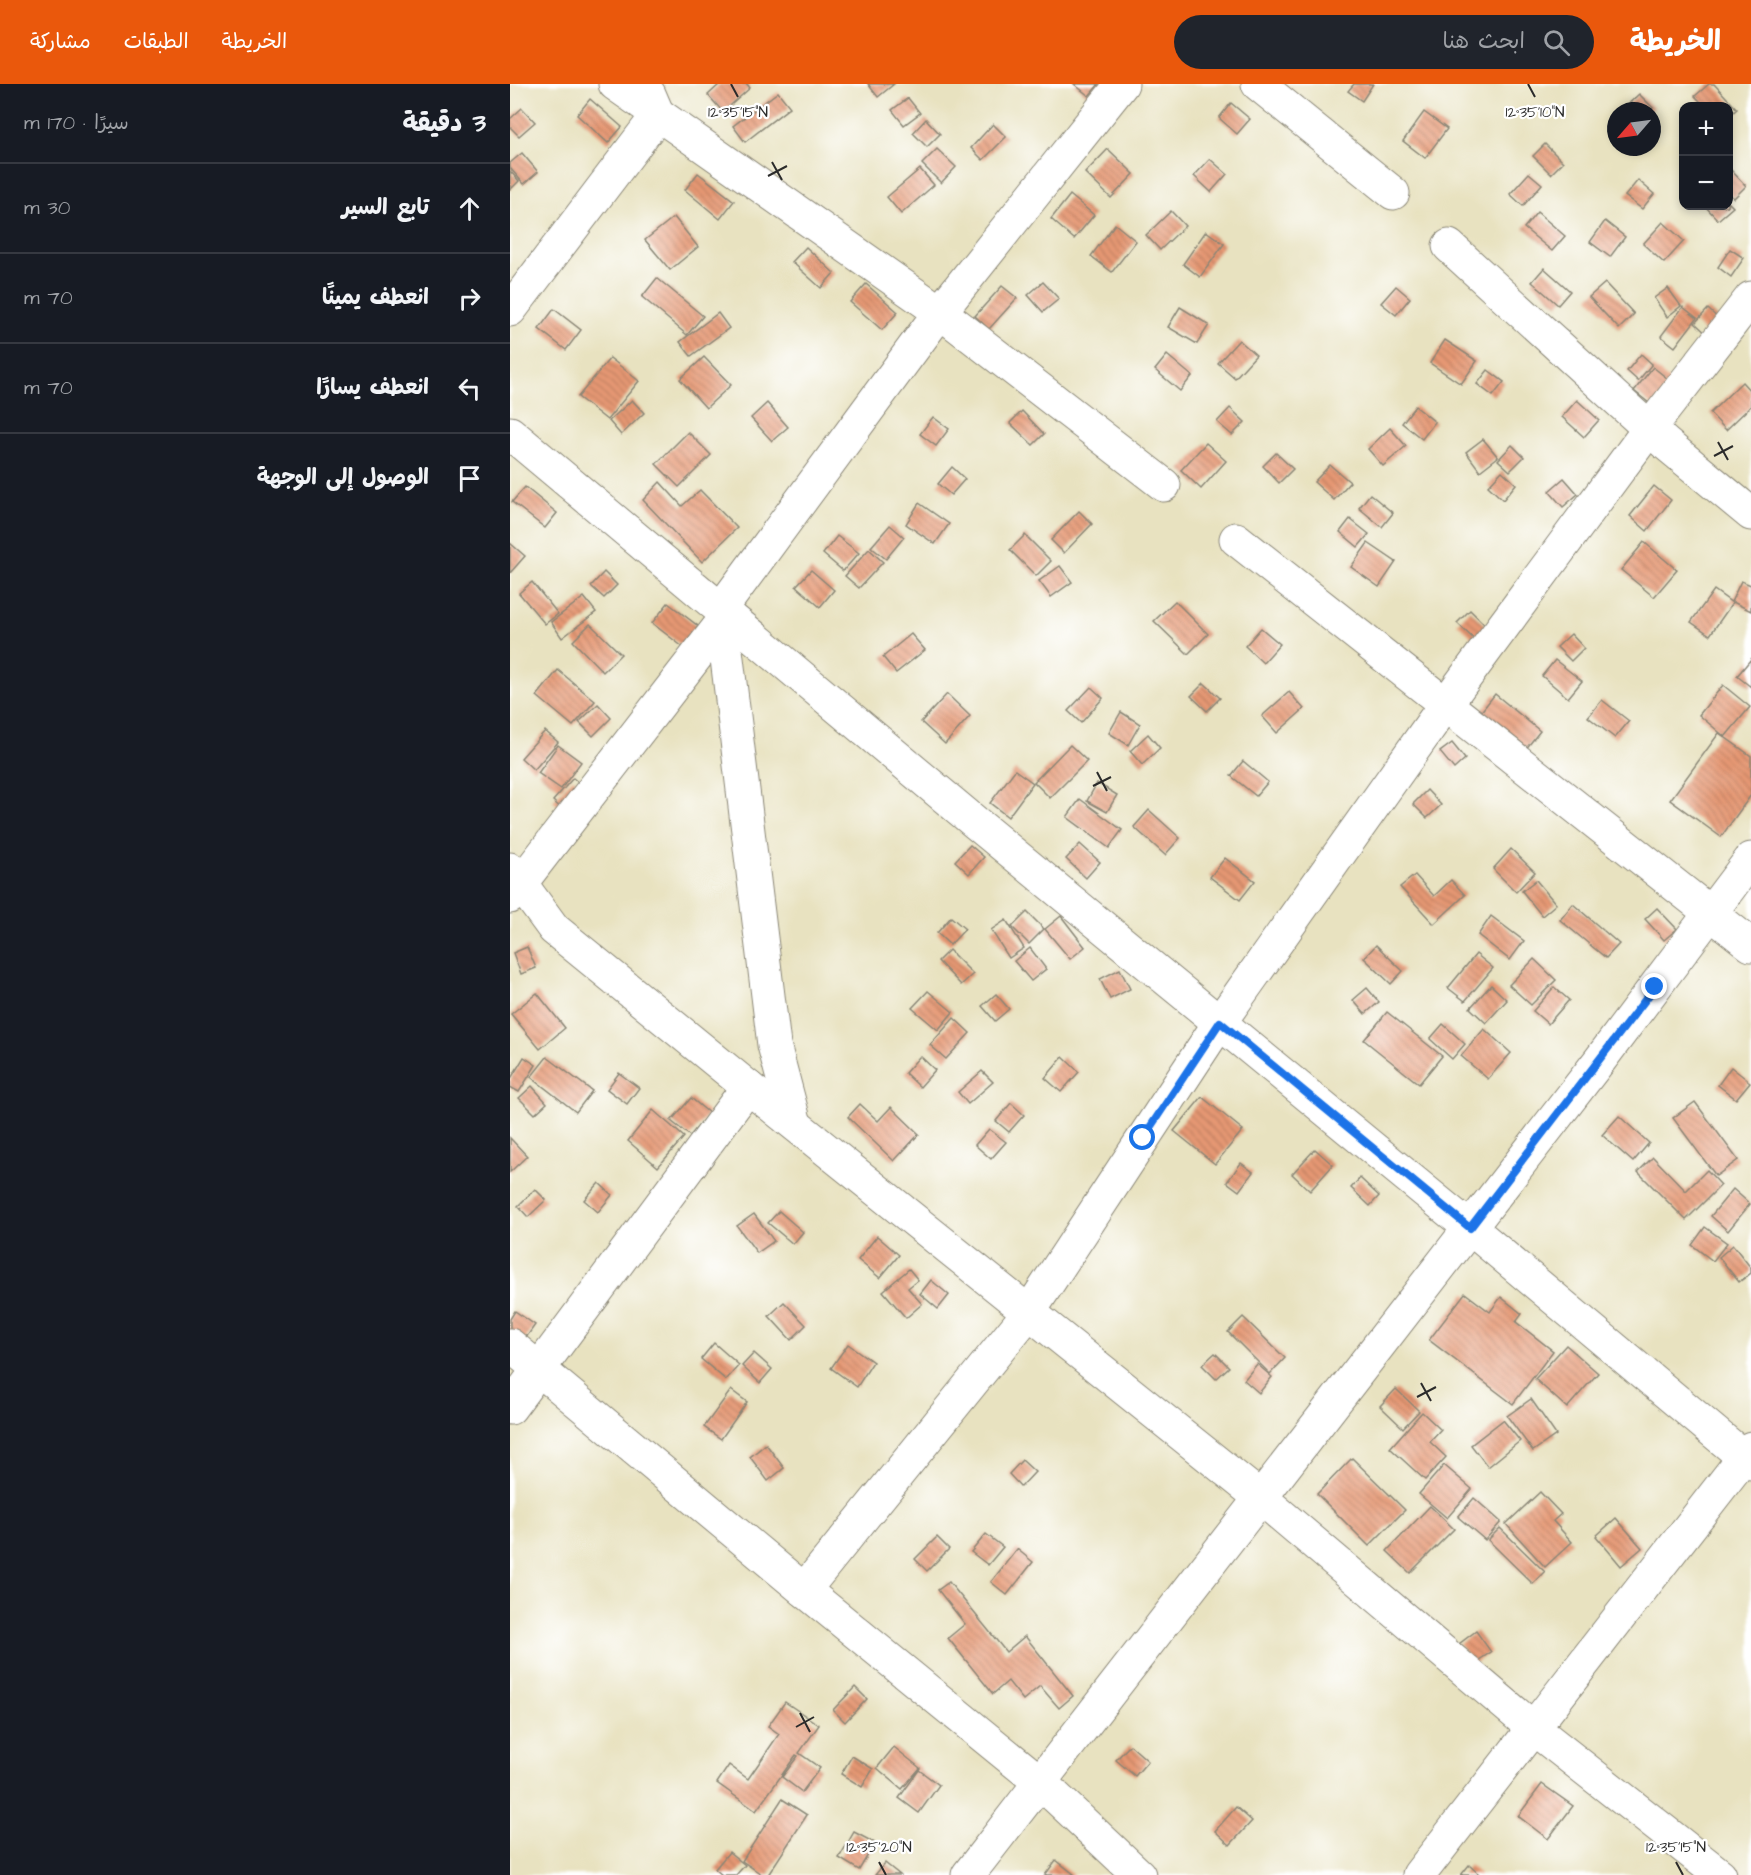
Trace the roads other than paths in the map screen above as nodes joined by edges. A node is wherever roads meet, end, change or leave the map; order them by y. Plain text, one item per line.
1 (615, 84) edge
2 (644, 84) edge
3 (1122, 84) edge
4 (1258, 84) edge
5 (658, 115) junction
6 (1393, 193) dead end
7 (1449, 246) dead end
8 (1751, 298) edge
9 (510, 310) edge
10 (940, 312) junction
11 (1649, 429) junction
12 (510, 433) edge
13 (1164, 485) dead end
14 (1751, 514) edge
15 (1236, 539) dead end
16 (722, 616) junction
17 (1445, 705) junction
18 (1751, 859) edge
19 (514, 884) edge
20 (1710, 914) junction
21 (1751, 945) edge
22 (1220, 1022) junction
23 (748, 1087) junction
24 (795, 1124) junction
25 (1470, 1228) junction
26 (1029, 1312) junction
27 (510, 1345) edge
28 (540, 1369) junction
29 (510, 1408) edge
30 (1749, 1456) edge
31 (1261, 1498) junction
32 (804, 1590) junction
33 (1533, 1728) junction
34 (1041, 1783) junction
35 (968, 1875) edge
36 (1139, 1875) edge
37 (1419, 1875) edge
38 (1720, 1875) edge

1 - 5 street
2 - 5 street
3 - 10 street
4 - 6 street
5 - 9 street
5 - 10 street
7 - 11 street
8 - 11 street
10 - 13 street
10 - 16 street
11 - 14 street
11 - 17 street
12 - 16 street
15 - 17 street
16 - 19 street
16 - 22 street
16 - 24 street
17 - 20 street
17 - 22 street
18 - 20 street
19 - 23 street
20 - 21 street
20 - 25 street
22 - 25 street
22 - 26 street
23 - 24 street
23 - 28 street
24 - 26 street
25 - 30 street
25 - 31 street
26 - 31 street
26 - 32 street
27 - 28 street
28 - 29 street
28 - 32 street
30 - 33 street
31 - 33 street
31 - 34 street
32 - 34 street
33 - 37 street
33 - 38 street
34 - 35 street
34 - 36 street

